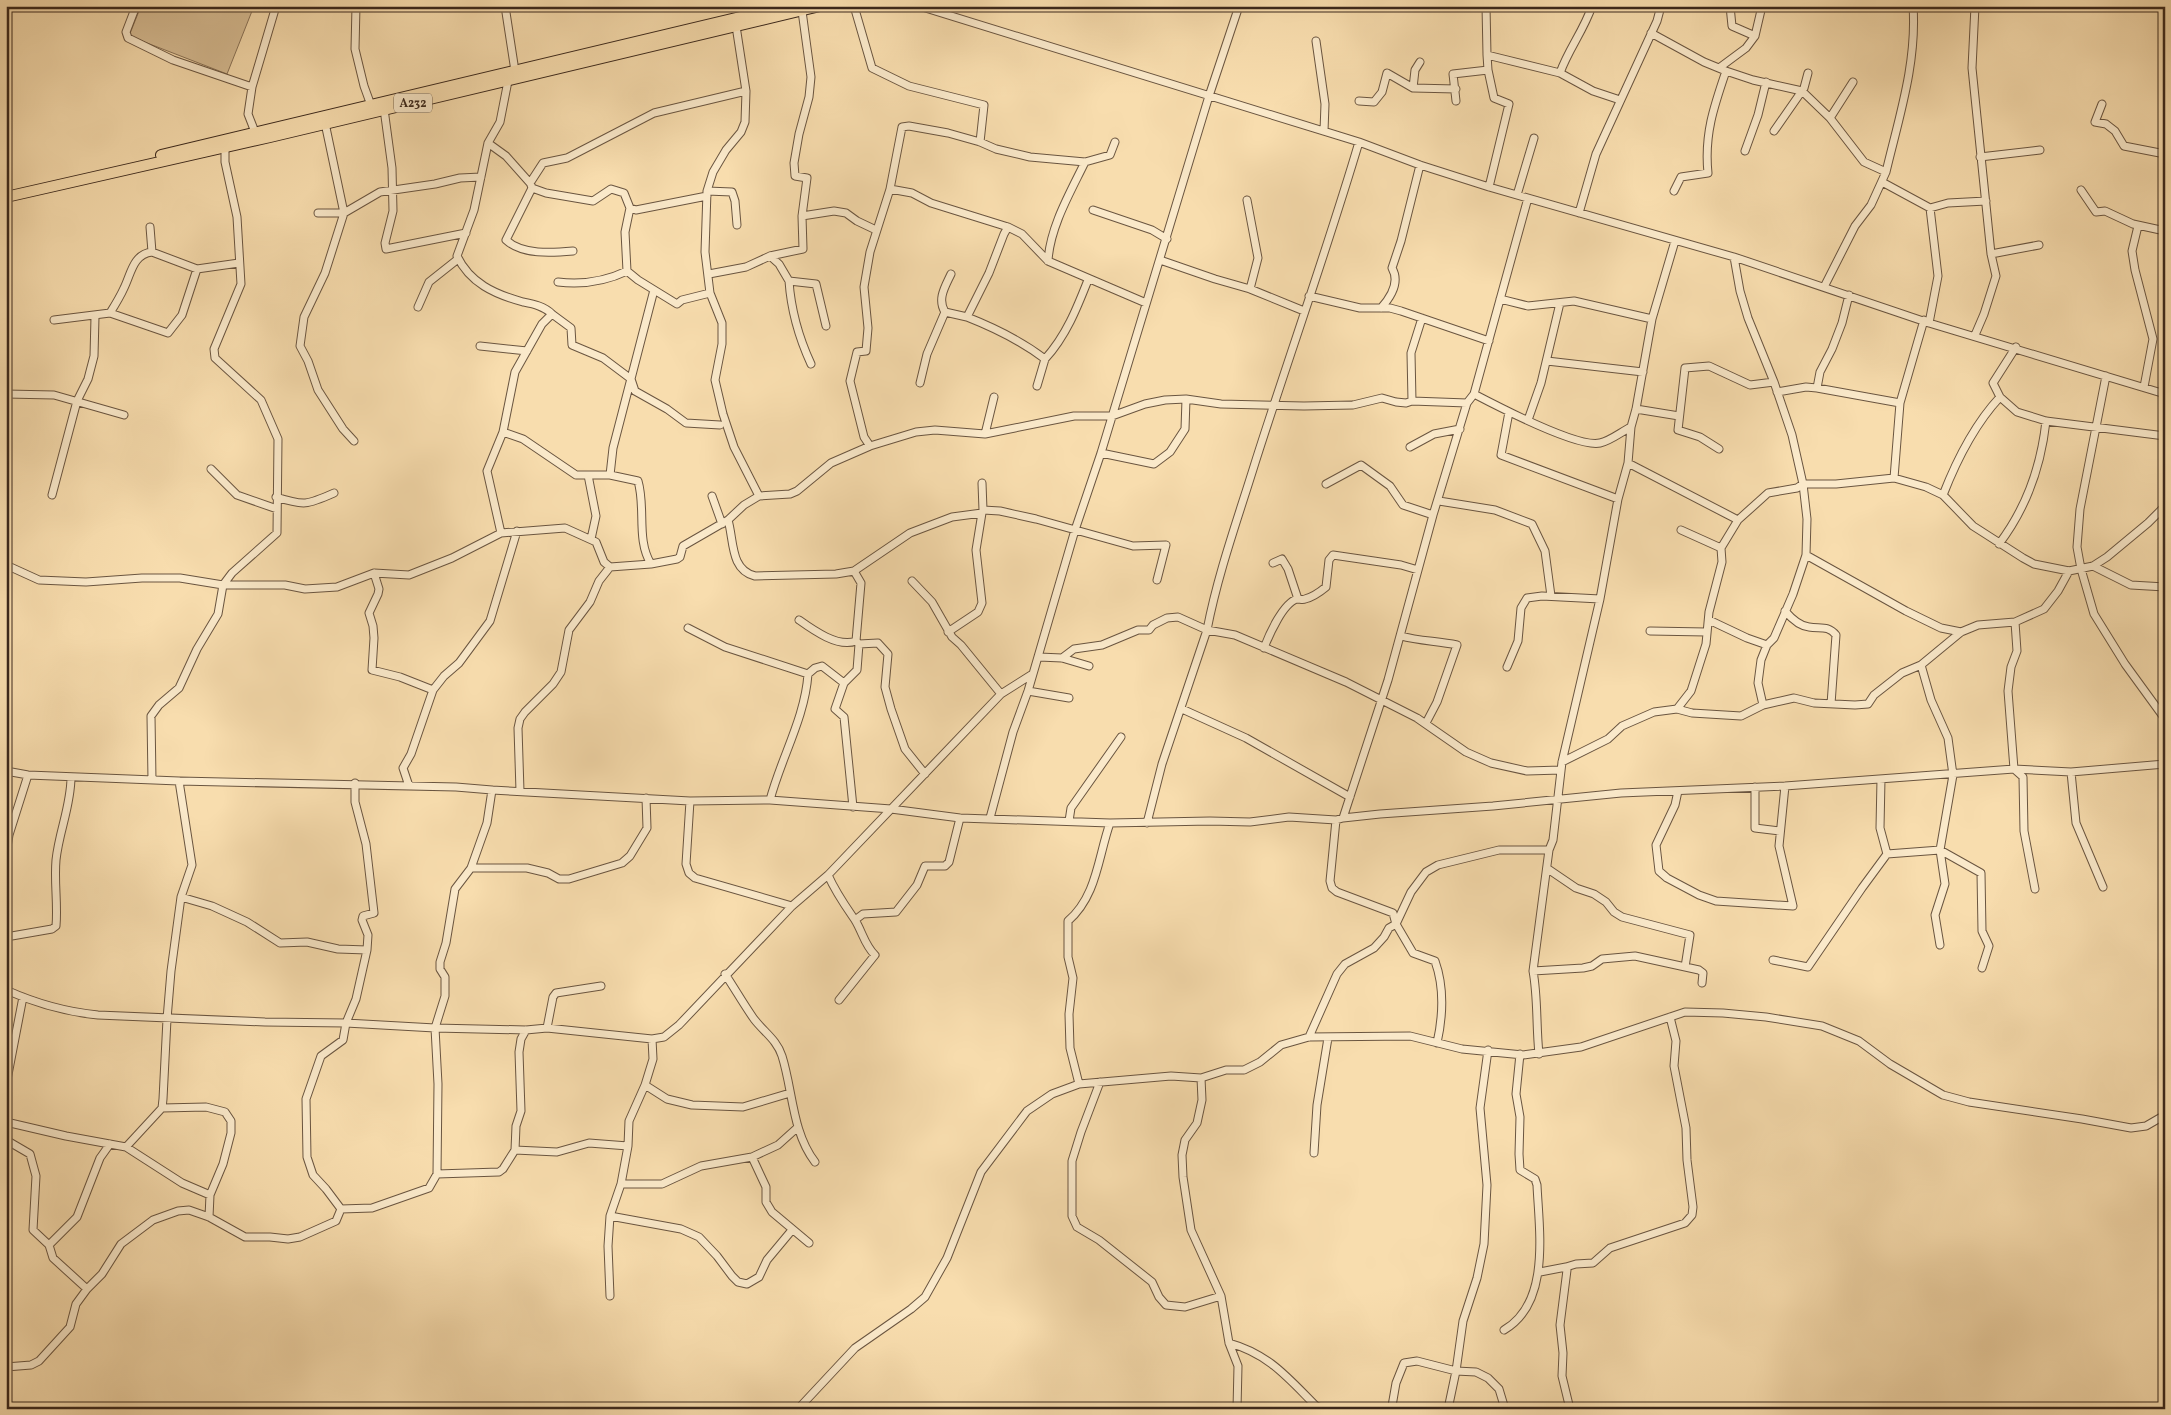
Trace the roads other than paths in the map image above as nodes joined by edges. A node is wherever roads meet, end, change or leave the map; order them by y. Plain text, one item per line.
1 (136, 6) edge
2 (276, 6) edge
3 (356, 6) edge
4 (505, 6) edge
5 (787, 6) edge
6 (820, 6) edge
7 (854, 6) edge
8 (919, 6) edge
9 (1239, 6) edge
10 (1486, 6) edge
11 (1592, 6) edge
12 (1660, 6) edge
13 (1730, 6) edge
14 (1762, 6) edge
15 (1913, 6) edge
16 (1975, 6) edge
17 (802, 11) junction
18 (736, 26) junction
19 (1651, 33) junction
20 (1755, 36) junction
21 (1316, 41) dead end
22 (1487, 55) junction
23 (1420, 62) dead end
24 (1488, 70) junction
25 (1723, 70) junction
26 (515, 71) junction
27 (1560, 73) junction
28 (1808, 73) dead end
29 (508, 81) junction
30 (1766, 82) junction
31 (1853, 82) dead end
32 (252, 87) junction
33 (1413, 88) junction
34 (1456, 89) junction
35 (746, 91) junction
36 (1802, 91) junction
37 (1209, 96) junction
38 (1620, 100) junction
39 (1359, 101) dead end
40 (1456, 101) dead end
41 (2102, 104) dead end
42 (372, 108) junction
43 (384, 109) junction
44 (1830, 118) junction
45 (324, 123) junction
46 (1774, 131) dead end
47 (255, 132) junction
48 (1324, 132) junction
49 (1534, 138) dead end
50 (488, 142) junction
51 (980, 142) junction
52 (1115, 142) dead end
53 (1358, 142) junction
54 (226, 147) junction
55 (2040, 150) dead end
56 (1745, 151) dead end
57 (2165, 154) edge
58 (1980, 157) junction
59 (1085, 162) junction
60 (1420, 165) junction
61 (1886, 172) junction
62 (481, 177) junction
63 (1882, 182) junction
64 (531, 185) junction
65 (1489, 187) junction
66 (890, 189) junction
67 (1674, 190) dead end
68 (2081, 190) dead end
69 (6, 191) edge
70 (392, 191) junction
71 (707, 194) junction
72 (1516, 195) junction
73 (6, 197) edge
74 (1528, 198) junction
75 (1247, 200) dead end
76 (1986, 201) junction
77 (630, 208) junction
78 (1930, 208) junction
79 (1093, 210) dead end
80 (318, 212) dead end
81 (344, 213) junction
82 (1578, 213) junction
83 (802, 216) junction
84 (737, 225) dead end
85 (2138, 226) junction
86 (150, 227) dead end
87 (1008, 227) junction
88 (876, 230) junction
89 (2165, 231) edge
90 (466, 233) junction
91 (1167, 239) junction
92 (1675, 241) junction
93 (2039, 246) dead end
94 (1049, 248) junction
95 (1037, 250) junction
96 (572, 251) dead end
97 (152, 252) junction
98 (1991, 254) junction
99 (770, 256) junction
100 (1734, 257) junction
101 (458, 259) junction
102 (1160, 260) junction
103 (1048, 261) junction
104 (239, 263) junction
105 (197, 269) junction
106 (627, 271) junction
107 (709, 274) junction
108 (951, 274) dead end
109 (1088, 280) junction
110 (789, 281) junction
111 (558, 282) dead end
112 (1824, 287) junction
113 (1250, 289) junction
114 (654, 290) junction
115 (710, 293) junction
116 (1849, 295) junction
117 (1310, 296) junction
118 (1500, 299) junction
119 (1146, 302) junction
120 (1560, 303) junction
121 (418, 307) dead end
122 (1381, 308) junction
123 (1304, 311) junction
124 (945, 312) junction
125 (110, 313) junction
126 (552, 314) junction
127 (95, 317) junction
128 (967, 317) junction
129 (1422, 318) junction
130 (1652, 319) junction
131 (54, 320) dead end
132 (1927, 322) junction
133 (826, 326) dead end
134 (1975, 335) junction
135 (1489, 341) junction
136 (480, 346) dead end
137 (2016, 347) junction
138 (527, 351) junction
139 (1045, 359) junction
140 (1547, 362) junction
141 (810, 364) dead end
142 (1643, 372) junction
143 (2106, 376) junction
144 (631, 379) junction
145 (1774, 382) junction
146 (920, 383) dead end
147 (1037, 386) dead end
148 (2144, 387) junction
149 (1817, 388) junction
150 (1777, 392) junction
151 (6, 394) edge
152 (1474, 394) junction
153 (2165, 394) edge
154 (994, 397) dead end
155 (2000, 397) junction
156 (1186, 399) junction
157 (77, 401) junction
158 (1412, 401) junction
159 (1467, 403) junction
160 (1900, 403) junction
161 (1274, 405) junction
162 (1636, 408) junction
163 (1509, 412) junction
164 (124, 415) dead end
165 (1112, 416) junction
166 (1678, 416) junction
167 (1528, 420) junction
168 (2046, 421) junction
169 (720, 425) dead end
170 (1631, 428) junction
171 (2095, 428) junction
172 (1460, 429) junction
173 (503, 432) junction
174 (984, 434) junction
175 (2165, 436) edge
176 (354, 440) dead end
177 (870, 446) junction
178 (1410, 447) dead end
179 (1720, 449) dead end
180 (1101, 453) junction
181 (1628, 463) junction
182 (211, 469) dead end
183 (588, 475) junction
184 (610, 475) junction
185 (1894, 478) junction
186 (982, 483) dead end
187 (1326, 484) dead end
188 (1803, 484) junction
189 (334, 493) dead end
190 (52, 495) dead end
191 (1943, 495) junction
192 (712, 496) dead end
193 (759, 496) junction
194 (276, 497) junction
195 (1618, 499) junction
196 (1439, 501) junction
197 (2165, 506) edge
198 (277, 510) junction
199 (982, 512) junction
200 (1433, 516) junction
201 (1738, 520) junction
202 (725, 522) junction
203 (1075, 530) junction
204 (1681, 530) dead end
205 (518, 531) junction
206 (501, 533) junction
207 (592, 539) junction
208 (1999, 544) junction
209 (1721, 548) junction
210 (1806, 555) junction
211 (1273, 563) dead end
212 (651, 564) junction
213 (6, 565) edge
214 (2094, 566) junction
215 (610, 567) junction
216 (2081, 569) junction
217 (1418, 570) junction
218 (854, 571) junction
219 (2069, 571) junction
220 (374, 573) junction
221 (1157, 580) dead end
222 (912, 581) dead end
223 (222, 585) junction
224 (2165, 587) edge
225 (1551, 596) junction
226 (1298, 599) junction
227 (1600, 599) junction
228 (1785, 611) junction
229 (1792, 619) junction
230 (799, 620) dead end
231 (1708, 620) junction
232 (1782, 620) junction
233 (2016, 622) junction
234 (688, 628) dead end
235 (1207, 630) junction
236 (1650, 631) dead end
237 (948, 632) junction
238 (1706, 632) junction
239 (1962, 632) junction
240 (1401, 636) junction
241 (858, 642) junction
242 (1767, 645) junction
243 (1264, 648) junction
244 (1038, 656) junction
245 (1062, 658) junction
246 (1921, 665) junction
247 (1090, 666) dead end
248 (1507, 666) dead end
249 (808, 674) junction
250 (1032, 675) junction
251 (844, 684) junction
252 (434, 690) junction
253 (1028, 691) junction
254 (1001, 694) junction
255 (1069, 698) dead end
256 (1381, 701) junction
257 (1831, 704) junction
258 (1763, 705) junction
259 (1182, 709) junction
260 (1677, 709) junction
261 (2165, 719) edge
262 (1426, 723) junction
263 (1120, 737) dead end
264 (2165, 764) edge
265 (1562, 766) junction
266 (2014, 769) junction
267 (6, 771) edge
268 (2072, 772) junction
269 (925, 774) junction
270 (28, 775) junction
271 (1953, 775) junction
272 (71, 776) junction
273 (152, 780) junction
274 (1881, 780) junction
275 (178, 782) junction
276 (355, 783) junction
277 (409, 786) junction
278 (1786, 786) junction
279 (1755, 787) junction
280 (492, 790) junction
281 (520, 791) junction
282 (1678, 792) junction
283 (1350, 797) junction
284 (646, 798) junction
285 (1558, 798) junction
286 (770, 800) junction
287 (690, 801) junction
288 (853, 807) junction
289 (891, 809) junction
290 (960, 818) junction
291 (990, 818) junction
292 (1339, 819) junction
293 (1069, 821) junction
294 (1110, 823) junction
295 (1147, 823) junction
296 (1780, 831) junction
297 (7, 847) edge
298 (1549, 850) junction
299 (1940, 850) junction
300 (1888, 854) junction
301 (471, 868) junction
302 (1548, 869) junction
303 (828, 875) junction
304 (2103, 887) dead end
305 (2035, 889) dead end
306 (181, 897) junction
307 (792, 906) junction
308 (854, 920) junction
309 (1396, 924) junction
310 (6, 937) edge
311 (1940, 945) dead end
312 (366, 950) junction
313 (1773, 960) dead end
314 (1685, 967) junction
315 (1982, 968) dead end
316 (1533, 971) junction
317 (725, 974) junction
318 (1702, 983) dead end
319 (601, 986) dead end
320 (6, 990) edge
321 (23, 997) junction
322 (839, 1000) dead end
323 (1670, 1016) junction
324 (167, 1019) junction
325 (346, 1023) junction
326 (435, 1028) junction
327 (547, 1028) junction
328 (526, 1030) junction
329 (1309, 1038) junction
330 (1328, 1038) junction
331 (652, 1039) junction
332 (1437, 1043) junction
333 (1488, 1050) junction
334 (1520, 1054) junction
335 (1538, 1054) junction
336 (1201, 1078) junction
337 (1100, 1082) junction
338 (1079, 1084) junction
339 (6, 1085) edge
340 (645, 1085) junction
341 (790, 1093) junction
342 (162, 1108) junction
343 (2165, 1116) edge
344 (6, 1122) edge
345 (798, 1126) junction
346 (6, 1140) edge
347 (110, 1144) junction
348 (628, 1146) junction
349 (126, 1147) junction
350 (515, 1150) junction
351 (1314, 1153) dead end
352 (752, 1157) junction
353 (815, 1162) dead end
354 (437, 1174) junction
355 (621, 1184) junction
356 (210, 1195) junction
357 (341, 1209) junction
358 (610, 1216) junction
359 (209, 1217) junction
360 (792, 1230) junction
361 (810, 1243) dead end
362 (50, 1245) junction
363 (1566, 1267) junction
364 (1540, 1272) junction
365 (87, 1289) junction
366 (610, 1296) dead end
367 (1222, 1296) junction
368 (1504, 1330) dead end
369 (1229, 1343) junction
370 (6, 1367) edge
371 (1456, 1371) junction
372 (1392, 1406) dead end
373 (798, 1409) edge
374 (1237, 1409) edge
375 (1323, 1409) edge
376 (1448, 1409) edge
377 (1505, 1409) edge
378 (1570, 1409) edge

1 - 32 street
2 - 32 street
3 - 42 street
4 - 26 street
5 - 26 highway, A232
6 - 17 highway, A232
7 - 51 street
8 - 37 street
9 - 37 street
10 - 22 street
11 - 27 street
12 - 19 street
13 - 20 street
14 - 20 street
15 - 61 street
16 - 58 street
17 - 18 highway, A232
17 - 83 street
18 - 29 highway, A232
18 - 35 street
19 - 25 street
19 - 38 street
20 - 25 street
21 - 48 street
22 - 24 street
22 - 27 street
23 - 33 street
24 - 34 street
24 - 65 street
25 - 30 street
25 - 67 street
26 - 42 highway, A232
27 - 38 street
28 - 36 street
29 - 43 highway, A232
29 - 50 street
30 - 36 street
30 - 56 street
31 - 44 street
32 - 47 street
33 - 34 street
33 - 39 street
34 - 40 street
35 - 64 street
35 - 71 street
36 - 44 street
36 - 46 street
37 - 48 street
37 - 91 street
38 - 82 street
41 - 57 street
42 - 43 highway, A232
42 - 45 highway, A232
42 - 47 highway, A232
43 - 70 street
44 - 61 street
45 - 54 highway, A232
45 - 81 street
47 - 69 highway, A232
48 - 53 street
49 - 72 street
50 - 62 street
50 - 64 street
51 - 59 street
51 - 66 street
52 - 59 street
53 - 60 street
53 - 117 street
54 - 73 highway, A232
54 - 104 street
55 - 58 street
58 - 76 street
59 - 94 street
60 - 65 street
60 - 122 street
61 - 63 street
62 - 70 street
62 - 90 street
63 - 78 street
63 - 112 street
64 - 77 street
64 - 96 street
65 - 72 street
66 - 87 street
66 - 88 street
68 - 85 street
70 - 81 street
70 - 90 street
71 - 77 street
71 - 84 street
71 - 107 street
72 - 74 street
74 - 82 street
74 - 118 street
75 - 113 street
76 - 78 street
76 - 98 street
77 - 106 street
78 - 132 street
79 - 91 street
80 - 81 street
81 - 176 street
82 - 92 street
83 - 88 street
83 - 99 street
85 - 89 street
85 - 148 street
86 - 97 street
87 - 95 street
87 - 128 street
88 - 177 street
90 - 101 street
91 - 102 street
92 - 100 street
92 - 130 street
93 - 98 street
94 - 95 street
94 - 103 street
95 - 103 street
97 - 105 street
97 - 125 street
98 - 134 street
99 - 107 street
99 - 110 street
100 - 112 street
100 - 145 street
101 - 121 street
101 - 126 street
102 - 113 street
102 - 119 street
103 - 109 street
104 - 105 street
104 - 194 street
105 - 125 street
106 - 111 street
106 - 114 street
107 - 115 street
108 - 124 street
109 - 119 street
109 - 139 street
110 - 133 street
110 - 141 street
112 - 116 street
113 - 123 street
114 - 115 street
114 - 144 street
115 - 193 street
116 - 132 street
116 - 149 street
117 - 122 street
117 - 123 street
118 - 120 street
118 - 135 street
119 - 165 street
120 - 130 street
120 - 140 street
122 - 129 street
123 - 161 street
124 - 128 street
124 - 146 street
125 - 127 street
126 - 138 street
126 - 144 street
127 - 131 street
127 - 157 street
128 - 139 street
129 - 135 street
129 - 158 street
130 - 142 street
132 - 134 street
132 - 160 street
134 - 137 street
135 - 152 street
136 - 138 street
137 - 143 street
137 - 155 street
138 - 173 street
139 - 147 street
140 - 142 street
140 - 167 street
142 - 162 street
143 - 148 street
143 - 171 street
144 - 169 street
144 - 184 street
145 - 150 street
145 - 166 street
148 - 153 street
149 - 150 street
149 - 160 street
150 - 188 street
151 - 157 street
152 - 159 street
152 - 163 street
154 - 174 street
155 - 168 street
155 - 191 street
156 - 161 street
156 - 165 street
156 - 180 street
157 - 164 street
157 - 190 street
158 - 159 street
158 - 161 street
159 - 172 street
160 - 185 street
161 - 235 street
162 - 166 street
162 - 170 street
163 - 167 street
163 - 195 street
165 - 174 street
165 - 180 street
166 - 179 street
167 - 170 street
168 - 171 street
168 - 208 street
170 - 181 street
171 - 175 street
171 - 216 street
172 - 178 street
172 - 196 street
173 - 183 street
173 - 206 street
174 - 177 street
177 - 193 street
180 - 203 street
181 - 195 street
181 - 201 street
182 - 198 street
183 - 184 street
183 - 207 street
184 - 212 street
185 - 188 street
185 - 191 street
186 - 199 street
187 - 200 street
188 - 201 street
188 - 210 street
189 - 194 street
191 - 208 street
192 - 202 street
193 - 202 street
194 - 198 street
195 - 227 street
196 - 200 street
196 - 225 street
197 - 214 street
198 - 223 street
199 - 203 street
199 - 218 street
199 - 237 street
200 - 217 street
201 - 209 street
202 - 212 street
202 - 218 street
203 - 221 street
203 - 244 street
204 - 209 street
205 - 206 street
205 - 207 street
205 - 252 street
206 - 220 street
207 - 215 street
208 - 219 street
209 - 231 street
210 - 228 street
210 - 239 street
211 - 226 street
212 - 215 street
213 - 223 street
214 - 216 street
214 - 224 street
215 - 281 street
216 - 219 street
216 - 261 street
217 - 226 street
217 - 240 street
218 - 241 street
219 - 233 street
220 - 223 street
220 - 252 street
222 - 237 street
223 - 273 street
225 - 227 street
225 - 248 street
226 - 243 street
227 - 265 street
228 - 229 street
228 - 232 street
229 - 232 street
229 - 257 street
230 - 241 street
231 - 238 street
231 - 242 street
232 - 242 street
233 - 239 street
233 - 266 street
234 - 249 street
235 - 243 street
235 - 245 street
235 - 259 street
236 - 238 street
237 - 254 street
238 - 260 street
239 - 246 street
240 - 256 street
240 - 262 street
241 - 251 street
241 - 269 street
242 - 258 street
243 - 256 street
244 - 245 street
244 - 250 street
245 - 247 street
246 - 257 street
246 - 271 street
249 - 251 street
249 - 286 street
250 - 253 street
250 - 254 street
251 - 288 street
252 - 277 street
253 - 255 street
253 - 291 street
254 - 269 street
256 - 262 street
256 - 283 street
257 - 258 street
258 - 260 street
259 - 283 street
259 - 295 street
260 - 265 street
262 - 265 street
263 - 293 street
264 - 268 street
265 - 285 street
266 - 268 street
266 - 271 street
266 - 305 street
267 - 270 street
268 - 304 street
269 - 289 street
270 - 272 street
270 - 297 street
271 - 274 street
271 - 299 street
272 - 273 street
272 - 310 street
273 - 275 street
274 - 278 street
274 - 300 street
275 - 276 street
275 - 306 street
276 - 277 street
276 - 312 street
277 - 280 street
278 - 279 street
278 - 296 street
279 - 282 street
279 - 296 street
280 - 281 street
280 - 301 street
281 - 284 street
282 - 285 street
282 - 296 street
283 - 292 street
284 - 287 street
284 - 301 street
285 - 292 street
285 - 298 street
286 - 287 street
286 - 288 street
287 - 307 street
288 - 289 street
289 - 290 street
289 - 303 street
290 - 291 street
290 - 308 street
291 - 293 street
292 - 295 street
292 - 309 street
293 - 294 street
294 - 295 street
294 - 338 street
298 - 302 street
298 - 309 street
299 - 300 street
299 - 311 street
299 - 315 street
300 - 313 street
301 - 326 street
302 - 314 street
302 - 316 street
303 - 307 street
303 - 308 street
306 - 312 street
306 - 324 street
307 - 317 street
308 - 322 street
309 - 329 street
309 - 332 street
312 - 325 street
314 - 316 street
314 - 318 street
316 - 335 street
317 - 331 street
317 - 341 street
319 - 327 street
320 - 321 street
321 - 324 street
321 - 339 street
323 - 335 street
323 - 343 street
323 - 363 street
324 - 325 street
324 - 342 street
325 - 326 street
325 - 357 street
326 - 328 street
326 - 354 street
327 - 328 street
327 - 331 street
328 - 350 street
329 - 330 street
329 - 336 street
330 - 332 street
330 - 351 street
331 - 340 street
332 - 333 street
333 - 334 street
333 - 371 street
334 - 335 street
334 - 364 street
336 - 337 street
336 - 367 street
337 - 338 street
337 - 367 street
338 - 373 street
340 - 341 street
340 - 348 street
341 - 345 street
342 - 349 street
342 - 356 street
344 - 347 street
345 - 352 street
345 - 353 street
346 - 362 street
347 - 349 street
347 - 362 street
348 - 350 street
348 - 355 street
349 - 356 street
350 - 354 street
352 - 355 street
352 - 360 street
354 - 357 street
355 - 358 street
356 - 359 street
357 - 359 street
358 - 360 street
358 - 366 street
359 - 365 street
360 - 361 street
362 - 365 street
363 - 364 street
363 - 378 street
364 - 368 street
365 - 370 street
367 - 369 street
369 - 374 street
369 - 375 street
371 - 372 street
371 - 376 street
371 - 377 street

